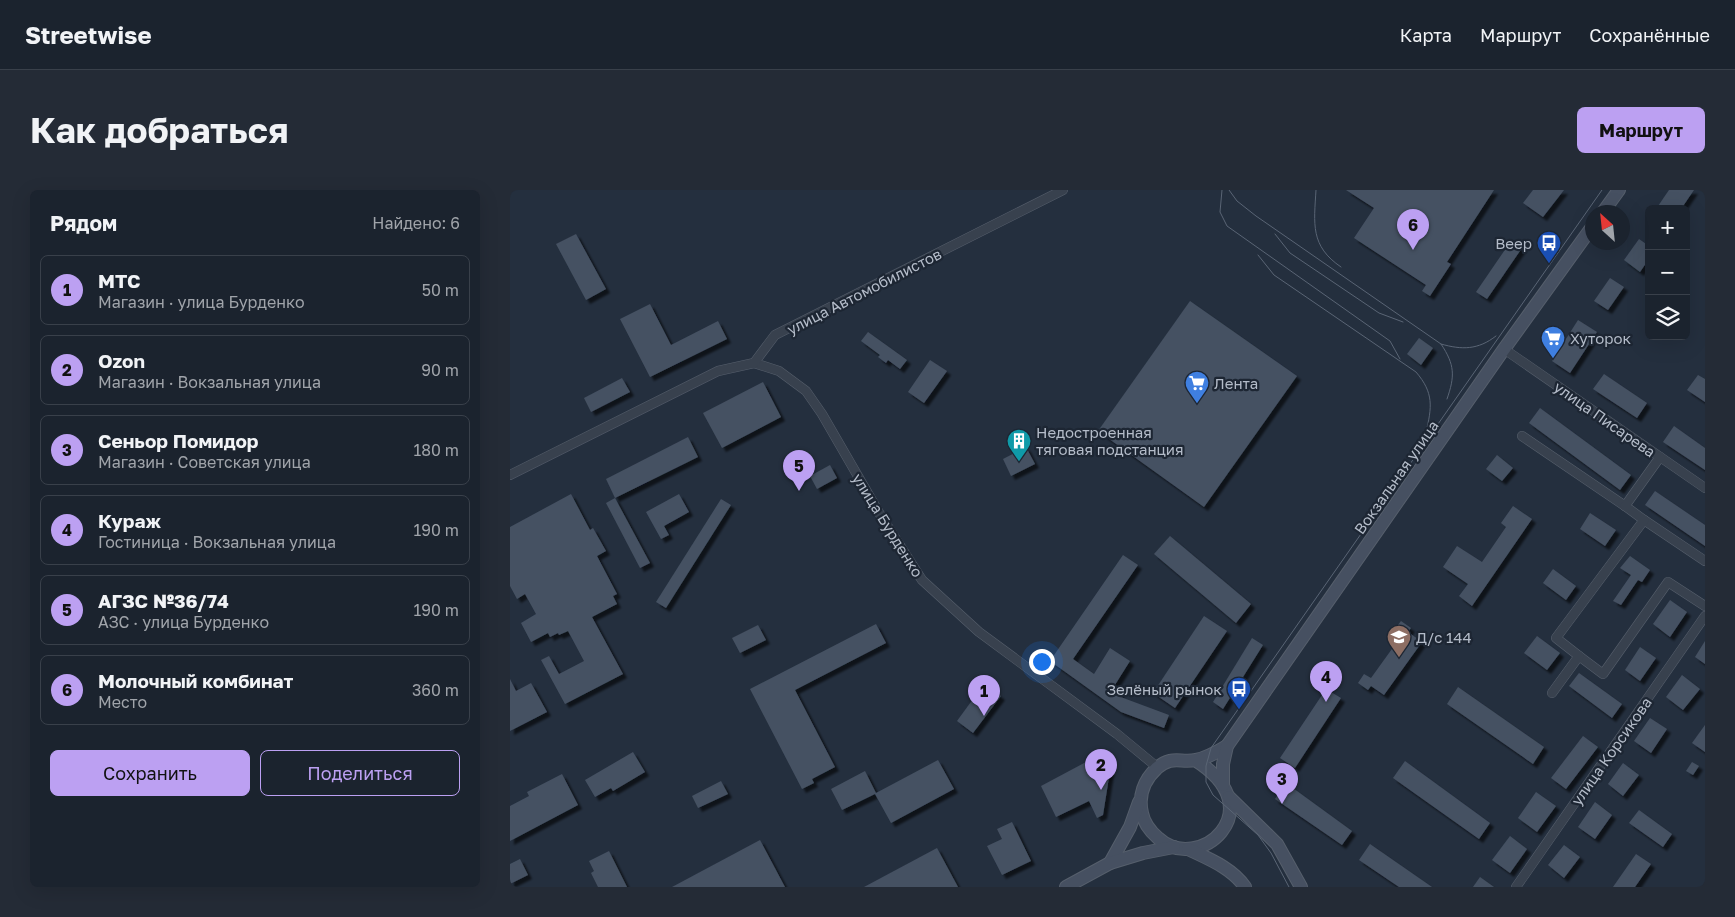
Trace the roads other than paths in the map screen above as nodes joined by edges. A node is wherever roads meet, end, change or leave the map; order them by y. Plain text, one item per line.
1 (1063, 190) edge
2 (1619, 190) edge
3 (1608, 205) edge
4 (1585, 237) edge
5 (1504, 349) junction
6 (754, 363) junction
7 (1522, 436) dead end
8 (1660, 457) junction
9 (510, 475) edge
10 (1705, 488) edge
11 (1625, 506) junction
12 (1644, 520) junction
13 (1705, 561) edge
14 (1705, 606) edge
15 (1705, 616) edge
16 (1579, 656) junction
17 (1552, 693) dead end
18 (1227, 746) junction
19 (1194, 760) junction
20 (1157, 768) junction
21 (1222, 785) junction
22 (1142, 791) junction
23 (1230, 797) junction
24 (1174, 847) junction
25 (1188, 849) junction
26 (1110, 863) junction
27 (1074, 885) edge
28 (1245, 887) edge
29 (1301, 887) edge
30 (1516, 887) edge

1 - 6 street, улица Автомобилистов
2 - 3 main road
4 - 5 main road, Вокзальная улица
5 - 8 street, улица Писарева
5 - 18 main road, Вокзальная улица
6 - 9 street
6 - 20 street, улица Бурденко
7 - 11 street
8 - 10 street, улица Писарева
8 - 11 street
11 - 12 street
12 - 13 street
12 - 16 street
14 - 16 street
15 - 30 street, улица Корсикова
16 - 17 street
18 - 19 main road, Вокзальная улица
18 - 21 main road, Вокзальная улица
19 - 20 main road
19 - 21 main road
20 - 22 main road
21 - 23 main road
22 - 24 main road
22 - 26 main road
23 - 25 main road
23 - 29 main road
24 - 25 main road
24 - 26 main road
25 - 28 main road
26 - 27 main road

